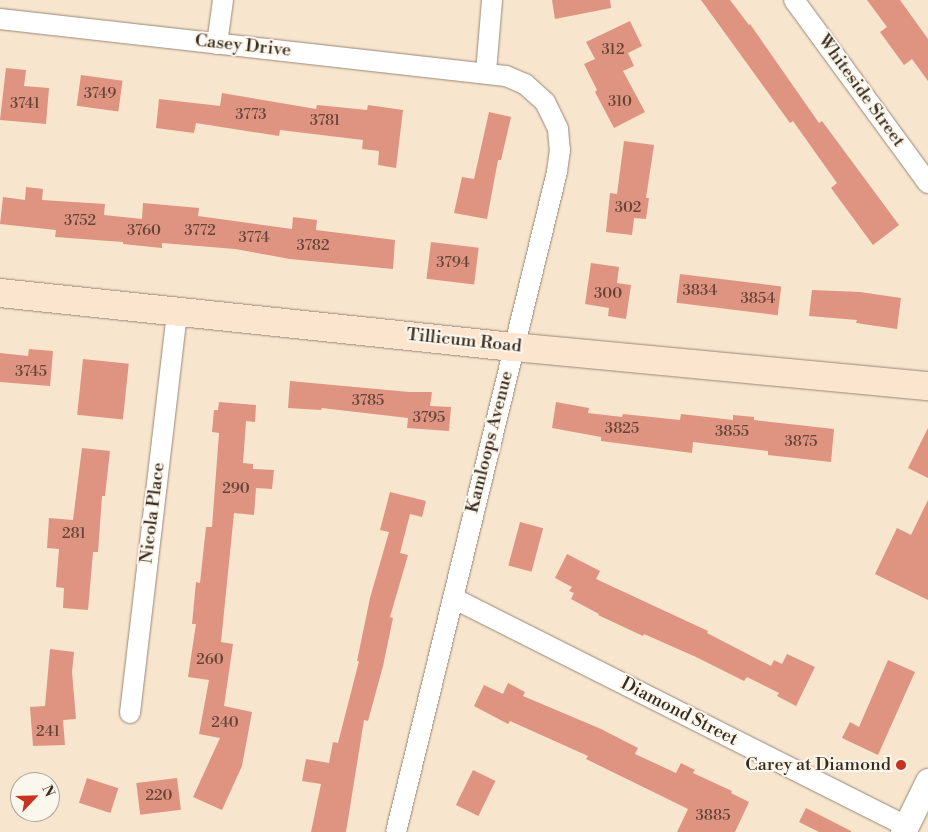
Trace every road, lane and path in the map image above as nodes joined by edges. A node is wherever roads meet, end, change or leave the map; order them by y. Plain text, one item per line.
1 (223, 0) edge
2 (492, 0) edge
3 (794, 0) edge
4 (0, 20) edge
5 (217, 44) junction
6 (486, 72) junction
7 (928, 182) edge
8 (0, 292) edge
9 (176, 312) junction
10 (513, 347) junction
11 (928, 386) edge
12 (453, 598) junction
13 (130, 713) dead end
14 (928, 781) edge
15 (905, 829) edge
16 (396, 832) edge

1 - 5 street
2 - 6 street
3 - 7 street, Whiteside Street
4 - 5 street, Casey Drive
5 - 6 street, Casey Drive
6 - 10 street, Kamloops Avenue
8 - 9 main road, Tillicum Road
9 - 10 main road, Tillicum Road
9 - 13 street, Nicola Place
10 - 11 main road, Tillicum Road
10 - 12 street, Kamloops Avenue
12 - 15 street, Diamond Street
12 - 16 street, Kamloops Avenue
14 - 15 street

